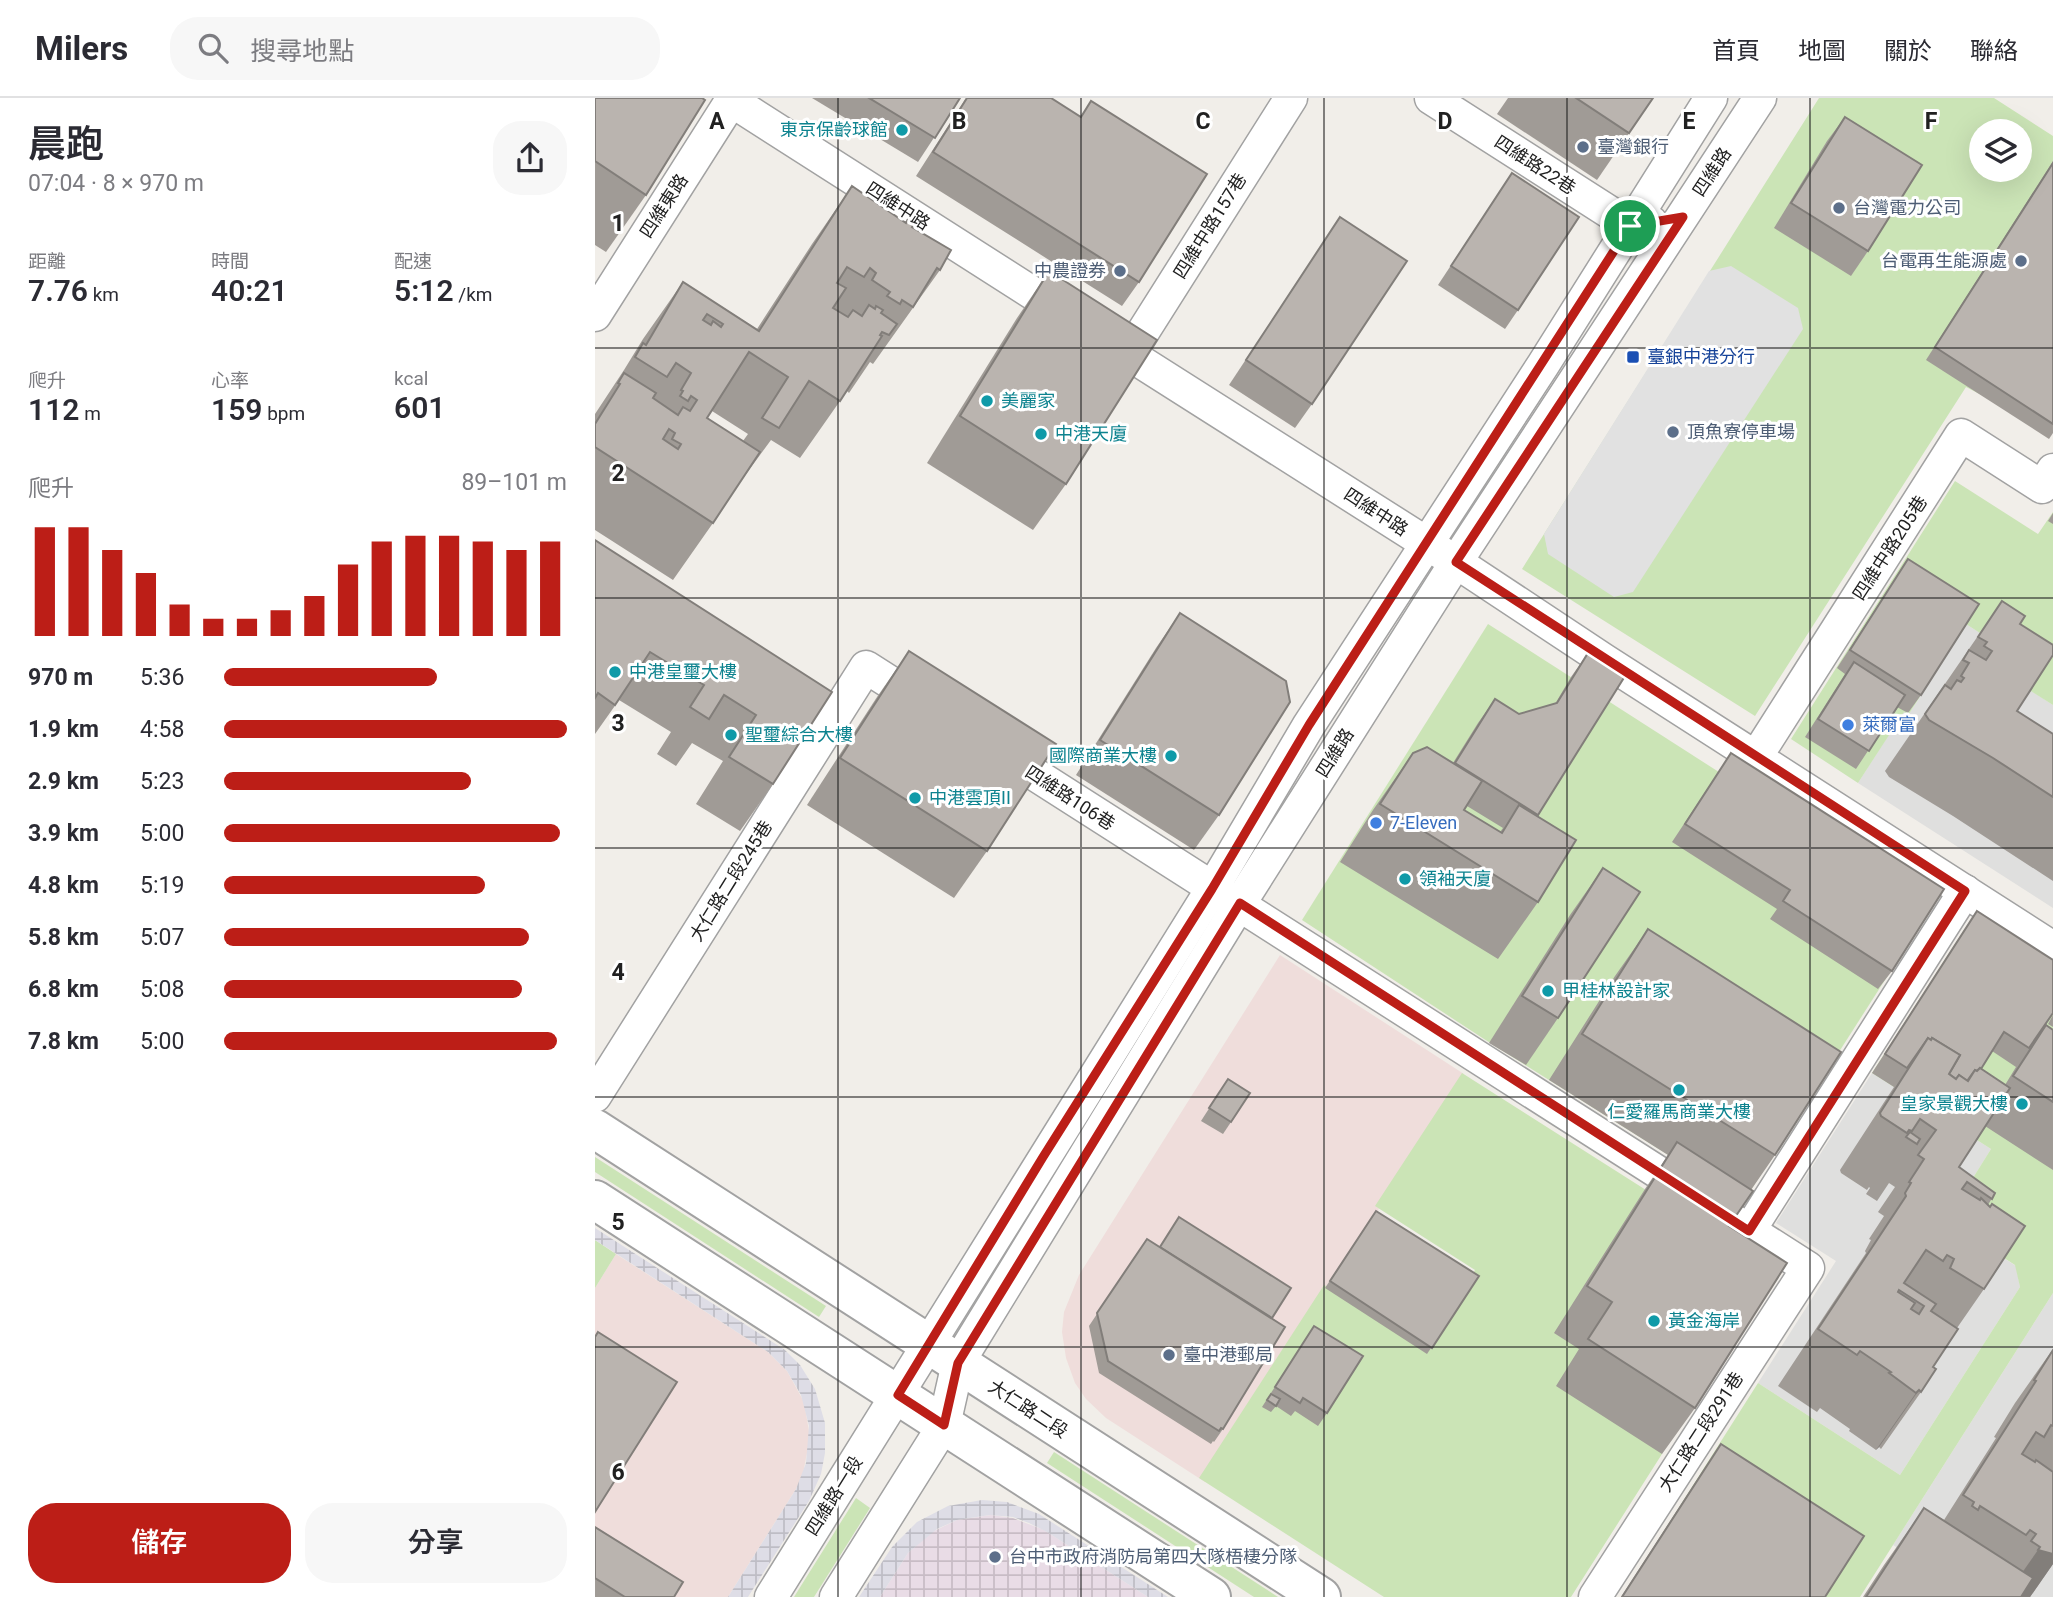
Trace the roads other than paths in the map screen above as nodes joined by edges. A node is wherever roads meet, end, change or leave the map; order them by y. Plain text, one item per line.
1 (1291, 98) edge
2 (1430, 98) edge
3 (1711, 98) edge
4 (1760, 98) edge
5 (733, 99) edge
6 (1683, 217) junction
7 (1630, 226) junction
8 (604, 280) edge
9 (595, 315) edge
10 (1129, 354) junction
11 (2053, 470) edge
12 (1425, 544) junction
13 (1456, 562) junction
14 (866, 667) joint
15 (1756, 757) junction
16 (1212, 889) junction
17 (1965, 891) junction
18 (1240, 903) junction
19 (2053, 948) edge
20 (595, 1096) edge
21 (595, 1129) edge
22 (595, 1200) edge
23 (1749, 1231) junction
24 (1808, 1268) joint
25 (944, 1354) junction
26 (898, 1395) junction
27 (944, 1425) junction
28 (771, 1597) edge
29 (836, 1597) edge
30 (1211, 1597) edge
31 (1321, 1597) edge
32 (1595, 1597) edge

1 - 10 street, 四維中路157巷
2 - 7 street, 四維路22巷
3 - 7 street, 四維路
4 - 6 street, 四維路
5 - 8 street, 四維東路
5 - 10 street, 四維中路
6 - 7 street
6 - 13 street, 四維路
7 - 12 street, 四維路
8 - 9 street, 四維東路
10 - 12 street, 四維中路
11 - 15 street, 四維中路205巷
12 - 13 street, 四維中路
12 - 16 street, 四維路
13 - 15 street, 四維中路
13 - 18 street, 四維路
14 - 16 street, 四維路106巷
14 - 20 street, 大仁路二段245巷
15 - 17 street, 四維中路
16 - 18 street, 四維路106巷
16 - 25 street, 四維路
17 - 19 street, 四維中路
17 - 23 street
18 - 23 street, 四維路106巷
18 - 25 street, 四維路
21 - 25 street, 大仁路二段
22 - 26 street
23 - 24 street, 四維路106巷
24 - 32 street, 大仁路二段291巷
25 - 26 street, 四維路
25 - 27 street, 四維路
25 - 31 street, 大仁路二段
26 - 27 street
26 - 28 street, 四維路一段
27 - 29 street
27 - 30 street

